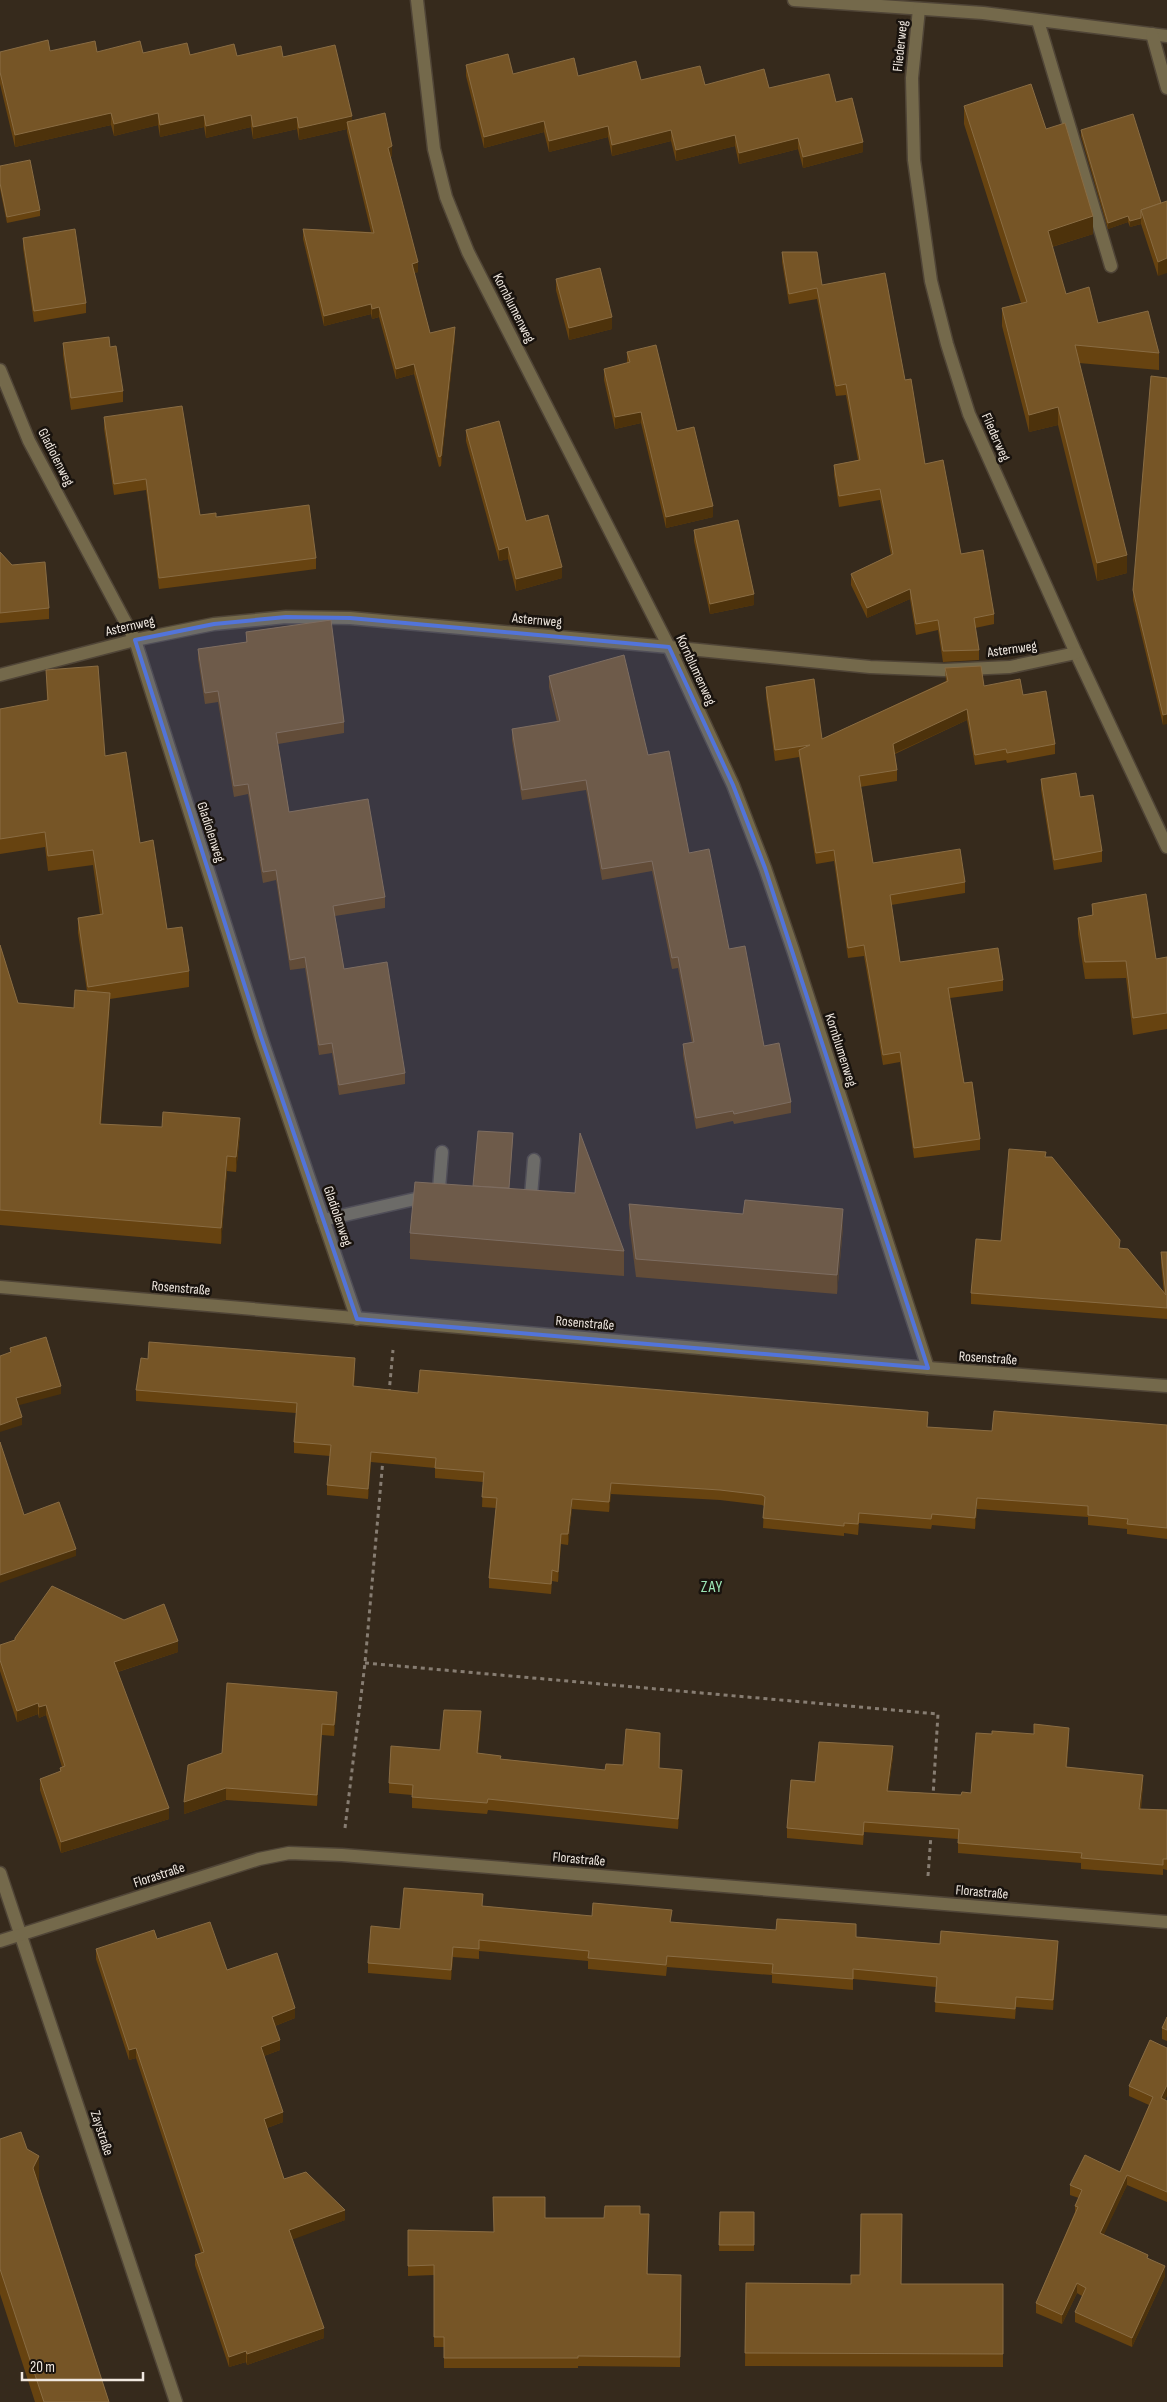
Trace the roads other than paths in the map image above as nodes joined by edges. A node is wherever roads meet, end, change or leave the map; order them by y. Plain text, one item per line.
1 (417, 0) edge
2 (794, 0) edge
3 (919, 9) junction
4 (1038, 21) junction
5 (1152, 34) junction
6 (1167, 36) edge
7 (1167, 88) edge
8 (1110, 266) dead end
9 (0, 370) edge
10 (135, 640) junction
11 (669, 646) junction
12 (1076, 653) junction
13 (0, 675) edge
14 (1167, 847) edge
15 (442, 1152) dead end
16 (534, 1160) dead end
17 (520, 1207) edge
18 (323, 1220) junction
19 (0, 1287) edge
20 (357, 1319) junction
21 (928, 1368) junction
22 (1167, 1386) edge
23 (0, 1873) edge
24 (1167, 1922) edge
25 (20, 1935) junction
26 (0, 1942) edge
27 (176, 2402) edge

1 - 11 street, Kornblumenweg
2 - 3 street
3 - 4 street
3 - 12 street, Fliederweg
4 - 5 street
4 - 8 street
5 - 6 street
5 - 7 street
9 - 10 street, Gladiolenweg
10 - 11 street, Asternweg
10 - 13 street, Asternweg
10 - 18 street, Gladiolenweg
11 - 12 street, Asternweg
11 - 21 street, Kornblumenweg
12 - 14 street, Fliederweg
15 - 18 street
16 - 17 street
18 - 20 street, Gladiolenweg
19 - 20 street, Rosenstraße
20 - 21 street, Rosenstraße
21 - 22 street, Rosenstraße
23 - 25 street, Zaystraße
24 - 25 street, Florastraße
25 - 26 street, Florastraße
25 - 27 street, Zaystraße

